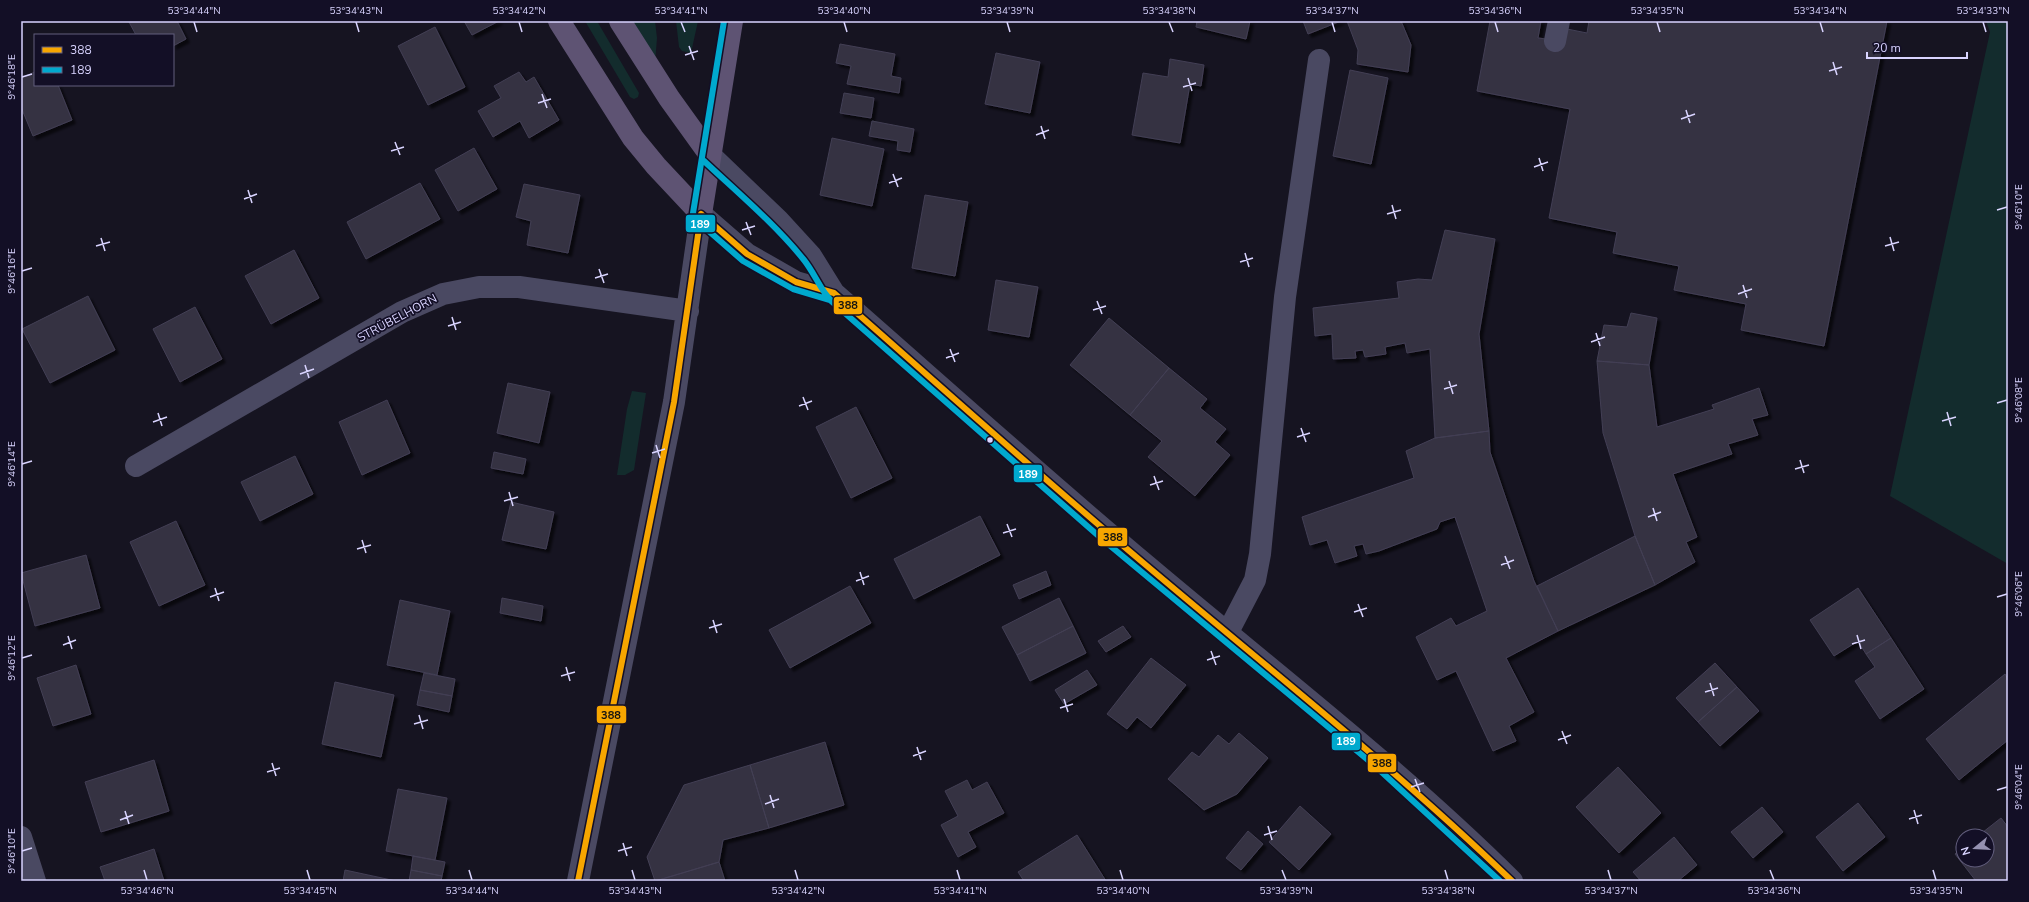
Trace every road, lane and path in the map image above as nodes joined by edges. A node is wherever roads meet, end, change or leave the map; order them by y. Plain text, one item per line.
1 (559, 21) edge
2 (620, 21) edge
3 (732, 21) edge
4 (1319, 60) dead end
5 (710, 155) junction
6 (702, 214) junction
7 (834, 293) junction
8 (688, 312) junction
9 (136, 466) dead end
10 (1228, 632) junction
11 (21, 838) edge
12 (35, 881) edge
13 (578, 881) edge
14 (1512, 881) edge

1 - 6 main road
2 - 5 main road
3 - 5 main road
4 - 10 street
5 - 6 main road
5 - 7 street
6 - 7 street
6 - 8 street
7 - 10 street
8 - 9 street, STRÜBELHORN
8 - 13 street
10 - 14 street
11 - 12 street

